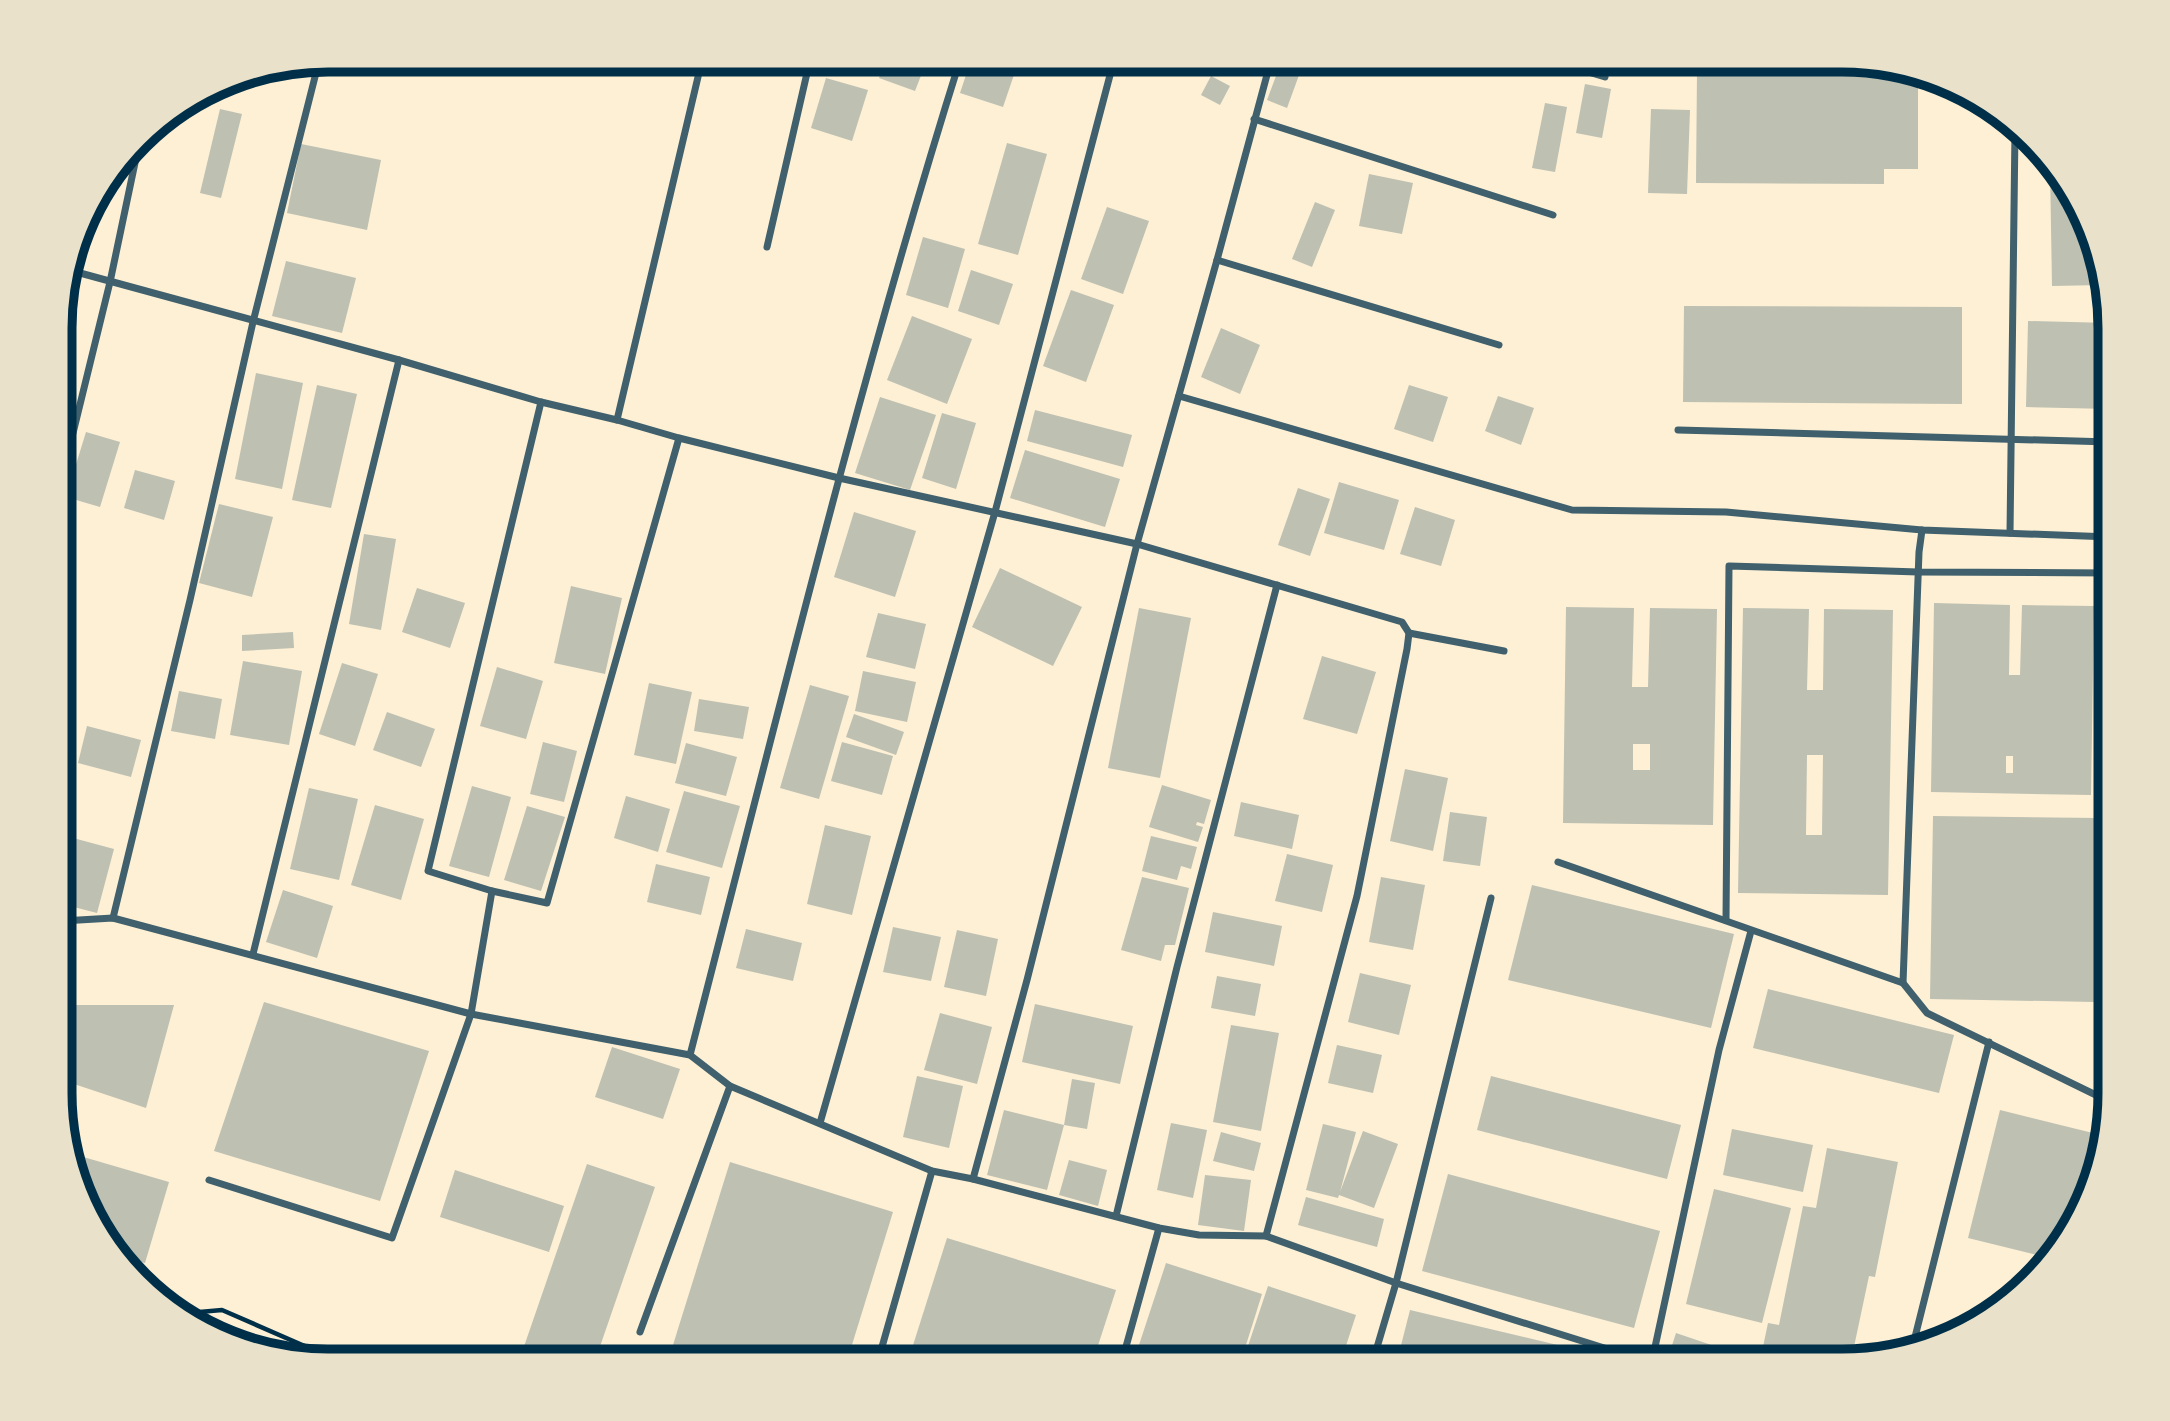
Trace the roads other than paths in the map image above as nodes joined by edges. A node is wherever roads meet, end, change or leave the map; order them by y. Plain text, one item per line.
1 (316, 72) edge
2 (699, 72) edge
3 (807, 72) edge
4 (956, 72) edge
5 (1111, 72) edge
6 (1268, 72) edge
7 (1588, 72) edge
8 (1605, 77) dead end
9 (1254, 119) junction
10 (2015, 139) edge
11 (136, 158) edge
12 (1553, 215) dead end
13 (767, 247) dead end
14 (1217, 260) junction
15 (78, 273) edge
16 (110, 282) junction
17 (253, 322) junction
18 (1499, 345) dead end
19 (399, 359) junction
20 (1178, 396) junction
21 (541, 402) junction
22 (617, 420) junction
23 (1678, 430) dead end
24 (72, 437) edge
25 (679, 438) junction
26 (2011, 438) junction
27 (2098, 442) edge
28 (839, 478) junction
29 (996, 512) junction
30 (1922, 530) junction
31 (2010, 533) junction
32 (2098, 537) edge
33 (1138, 544) junction
34 (1918, 572) junction
35 (2098, 573) edge
36 (1277, 584) junction
37 (1409, 633) junction
38 (1504, 651) dead end
39 (1558, 862) dead end
40 (492, 891) junction
41 (1491, 898) dead end
42 (113, 918) junction
43 (72, 920) edge
44 (1726, 920) junction
45 (1751, 931) junction
46 (253, 954) junction
47 (1903, 983) junction
48 (471, 1014) junction
49 (1989, 1042) junction
50 (690, 1055) junction
51 (730, 1086) junction
52 (2098, 1096) edge
53 (820, 1123) junction
54 (932, 1171) junction
55 (973, 1179) junction
56 (209, 1180) dead end
57 (1116, 1216) junction
58 (1159, 1228) junction
59 (1266, 1236) junction
60 (1396, 1283) junction
61 (640, 1332) dead end
62 (1914, 1339) edge
63 (881, 1349) edge
64 (1125, 1349) edge
65 (1377, 1349) edge
66 (1608, 1349) edge
67 (1655, 1349) edge

1 - 17 street
2 - 22 street
3 - 13 street
4 - 28 street
5 - 29 street
6 - 9 street
7 - 8 street
9 - 12 street
9 - 14 street
10 - 26 street
11 - 16 street
14 - 18 street
14 - 20 street
15 - 16 street
16 - 17 street
16 - 24 street
17 - 19 street
17 - 42 street
19 - 21 street
19 - 46 street
20 - 30 street
20 - 33 street
21 - 22 street
21 - 40 street
22 - 25 street
23 - 26 street
25 - 28 street
25 - 40 street
26 - 27 street
26 - 31 street
28 - 29 street
28 - 50 street
29 - 33 street
29 - 53 street
30 - 31 street
30 - 34 street
31 - 32 street
33 - 36 street
33 - 55 street
34 - 35 street
34 - 44 street
34 - 47 street
36 - 37 street
36 - 57 street
37 - 38 street
37 - 59 street
39 - 44 street
40 - 48 street
41 - 60 street
42 - 43 street
42 - 46 street
44 - 45 street
45 - 47 street
45 - 67 street
46 - 48 street
47 - 49 street
48 - 50 street
48 - 56 street
49 - 52 street
49 - 62 street
50 - 51 street
51 - 53 street
51 - 61 street
53 - 54 street
54 - 55 street
54 - 63 street
55 - 57 street
57 - 58 street
58 - 59 street
58 - 64 street
59 - 60 street
60 - 65 street
60 - 66 street

